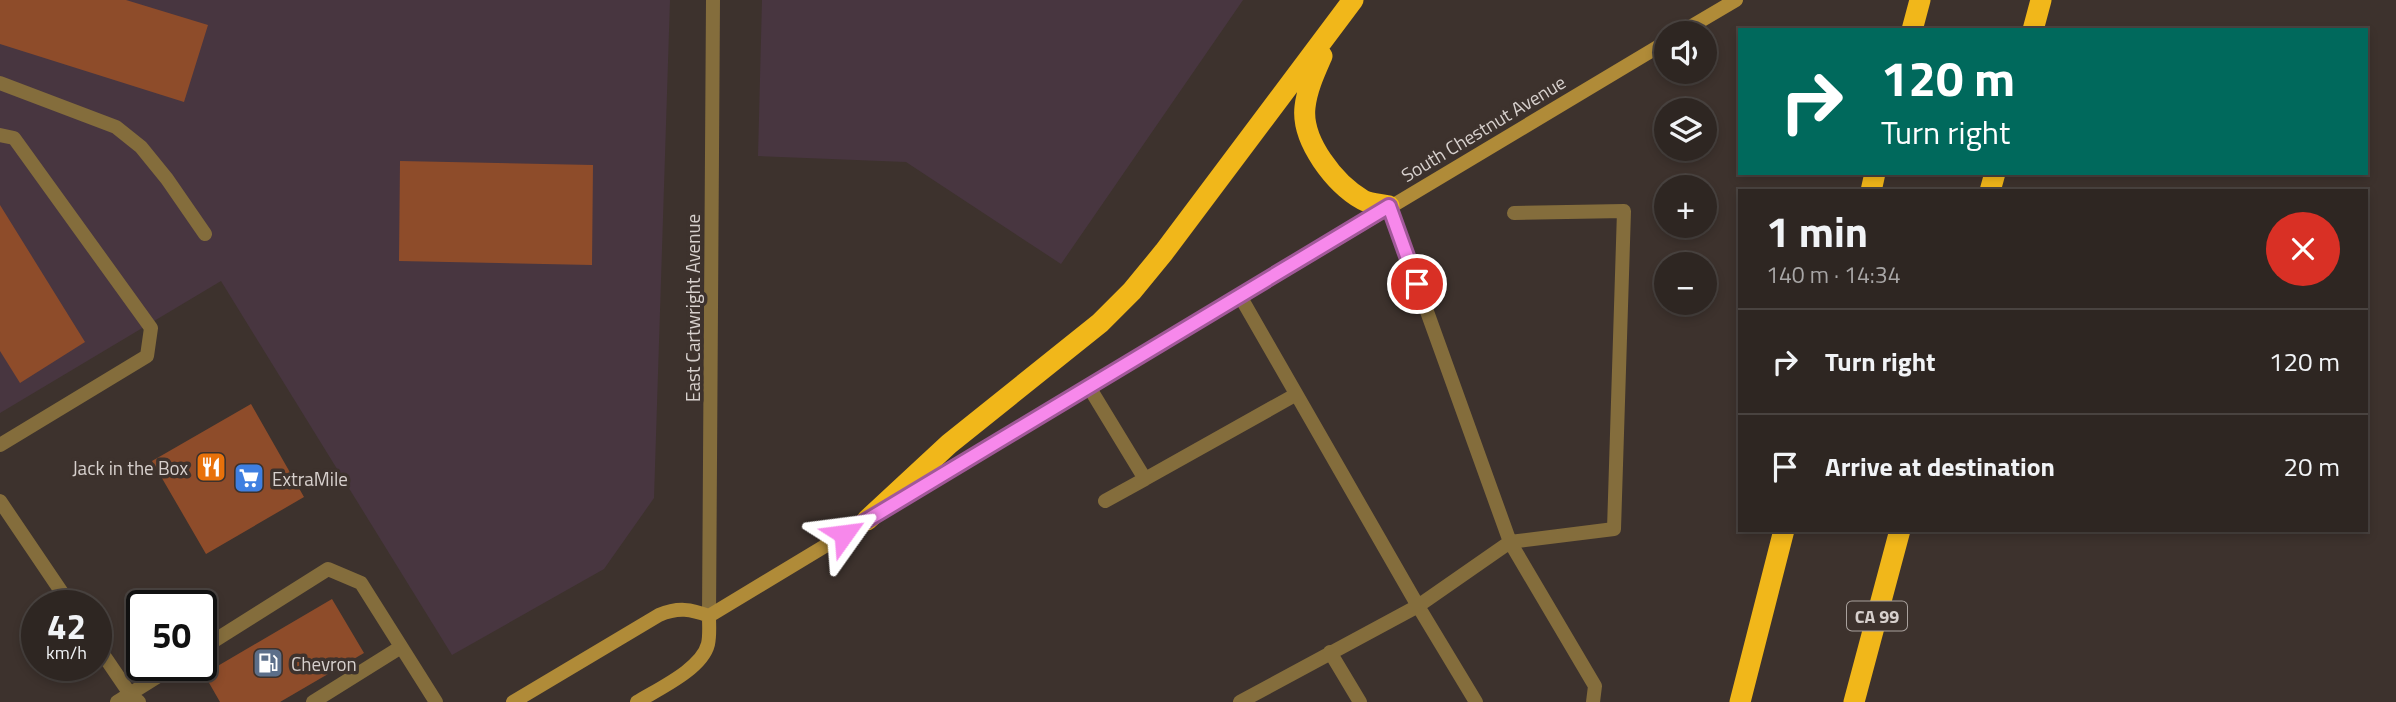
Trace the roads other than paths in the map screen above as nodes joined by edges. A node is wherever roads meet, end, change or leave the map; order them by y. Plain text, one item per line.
1 (713, 0) edge
2 (1353, 0) edge
3 (1736, 0) edge
4 (1920, 0) edge
5 (2041, 0) edge
6 (1700, 21) edge
7 (1335, 25) junction
8 (1913, 28) edge
9 (2034, 28) edge
10 (1654, 49) edge
11 (0, 83) edge
12 (0, 135) edge
13 (1389, 206) junction
14 (1514, 213) dead end
15 (205, 234) dead end
16 (1240, 296) junction
17 (1089, 387) junction
18 (1295, 395) junction
19 (0, 445) edge
20 (1145, 479) junction
21 (0, 500) edge
22 (1105, 501) dead end
23 (867, 520) junction
24 (1783, 532) edge
25 (1899, 532) edge
26 (1510, 542) junction
27 (60, 590) edge
28 (1418, 606) junction
29 (709, 616) junction
30 (217, 639) edge
31 (401, 648) junction
32 (1330, 652) junction
33 (112, 671) edge
34 (154, 681) edge
35 (129, 699) edge
36 (313, 702) edge
37 (436, 702) edge
38 (513, 702) edge
39 (637, 702) edge
40 (1240, 702) edge
41 (1360, 702) edge
42 (1476, 702) edge
43 (1593, 702) edge
44 (1740, 702) edge
45 (1854, 702) edge

1 - 29 street, East Cartwright Avenue
2 - 7 highway
3 - 6 main road
4 - 8 highway
5 - 9 highway
7 - 13 highway
7 - 23 highway
10 - 13 main road, South Chestnut Avenue
11 - 15 street
12 - 19 street
13 - 16 main road, South Chestnut Avenue
13 - 26 street
14 - 26 street
16 - 17 main road, South Chestnut Avenue
16 - 18 street
17 - 20 street
17 - 23 main road, South Chestnut Avenue
18 - 20 street
18 - 28 street
20 - 22 street
21 - 27 street
23 - 29 main road, South Chestnut Avenue
24 - 44 highway
25 - 45 highway, CA 99
26 - 28 street
26 - 43 street
28 - 32 street
28 - 42 street
29 - 38 main road
29 - 39 main road
30 - 31 street
31 - 36 street
31 - 37 street
32 - 40 street
32 - 41 street
33 - 35 street
34 - 35 street

